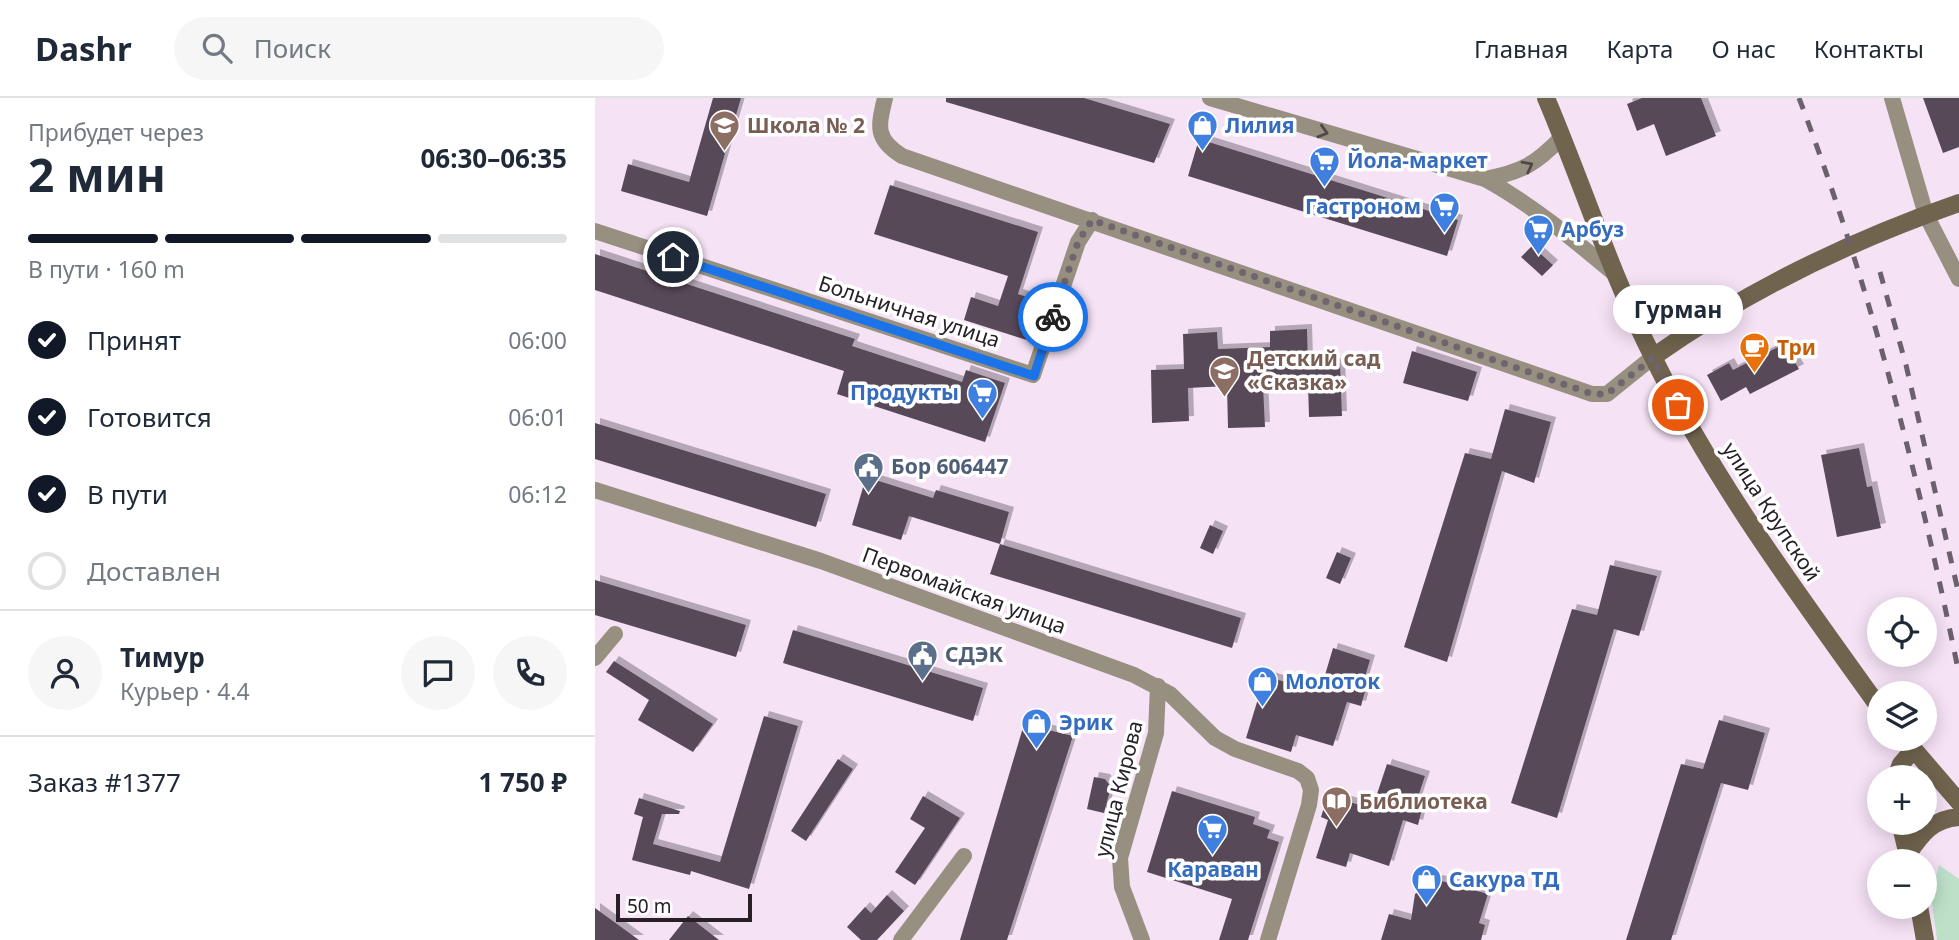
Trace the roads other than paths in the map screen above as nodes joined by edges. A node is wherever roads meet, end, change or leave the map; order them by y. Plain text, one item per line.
1 (885, 98) edge
2 (1210, 98) edge
3 (1546, 98) edge
4 (1892, 98) edge
5 (1562, 137) junction
6 (1485, 180) junction
7 (1959, 204) edge
8 (1926, 215) junction
9 (1092, 220) junction
10 (595, 231) edge
11 (1616, 275) junction
12 (1959, 279) edge
13 (1653, 358) junction
14 (595, 490) edge
15 (615, 634) dead end
16 (595, 658) edge
17 (1158, 686) junction
18 (1867, 690) edge
19 (1914, 751) edge
20 (1959, 802) edge
21 (1959, 817) edge
22 (1914, 849) edge
23 (964, 856) dead end
24 (1921, 919) edge
25 (901, 940) edge
26 (1142, 940) edge
27 (1268, 940) edge
28 (1925, 940) edge

1 - 9 street
2 -> 6 street
3 - 5 street, улица Крупской
4 - 8 street
6 -> 5 street
5 - 11 street, улица Крупской
6 - 11 street
7 - 8 street
8 - 12 street
8 - 13 street
9 - 10 street, Больничная улица
9 - 13 street
11 - 13 street, улица Крупской
13 - 18 street, улица Крупской
14 - 17 street, Первомайская улица
15 - 16 street
17 - 26 street, улица Кирова
17 - 27 street, Первомайская улица
19 - 20 street
21 - 22 street
23 - 25 street
24 - 28 street

